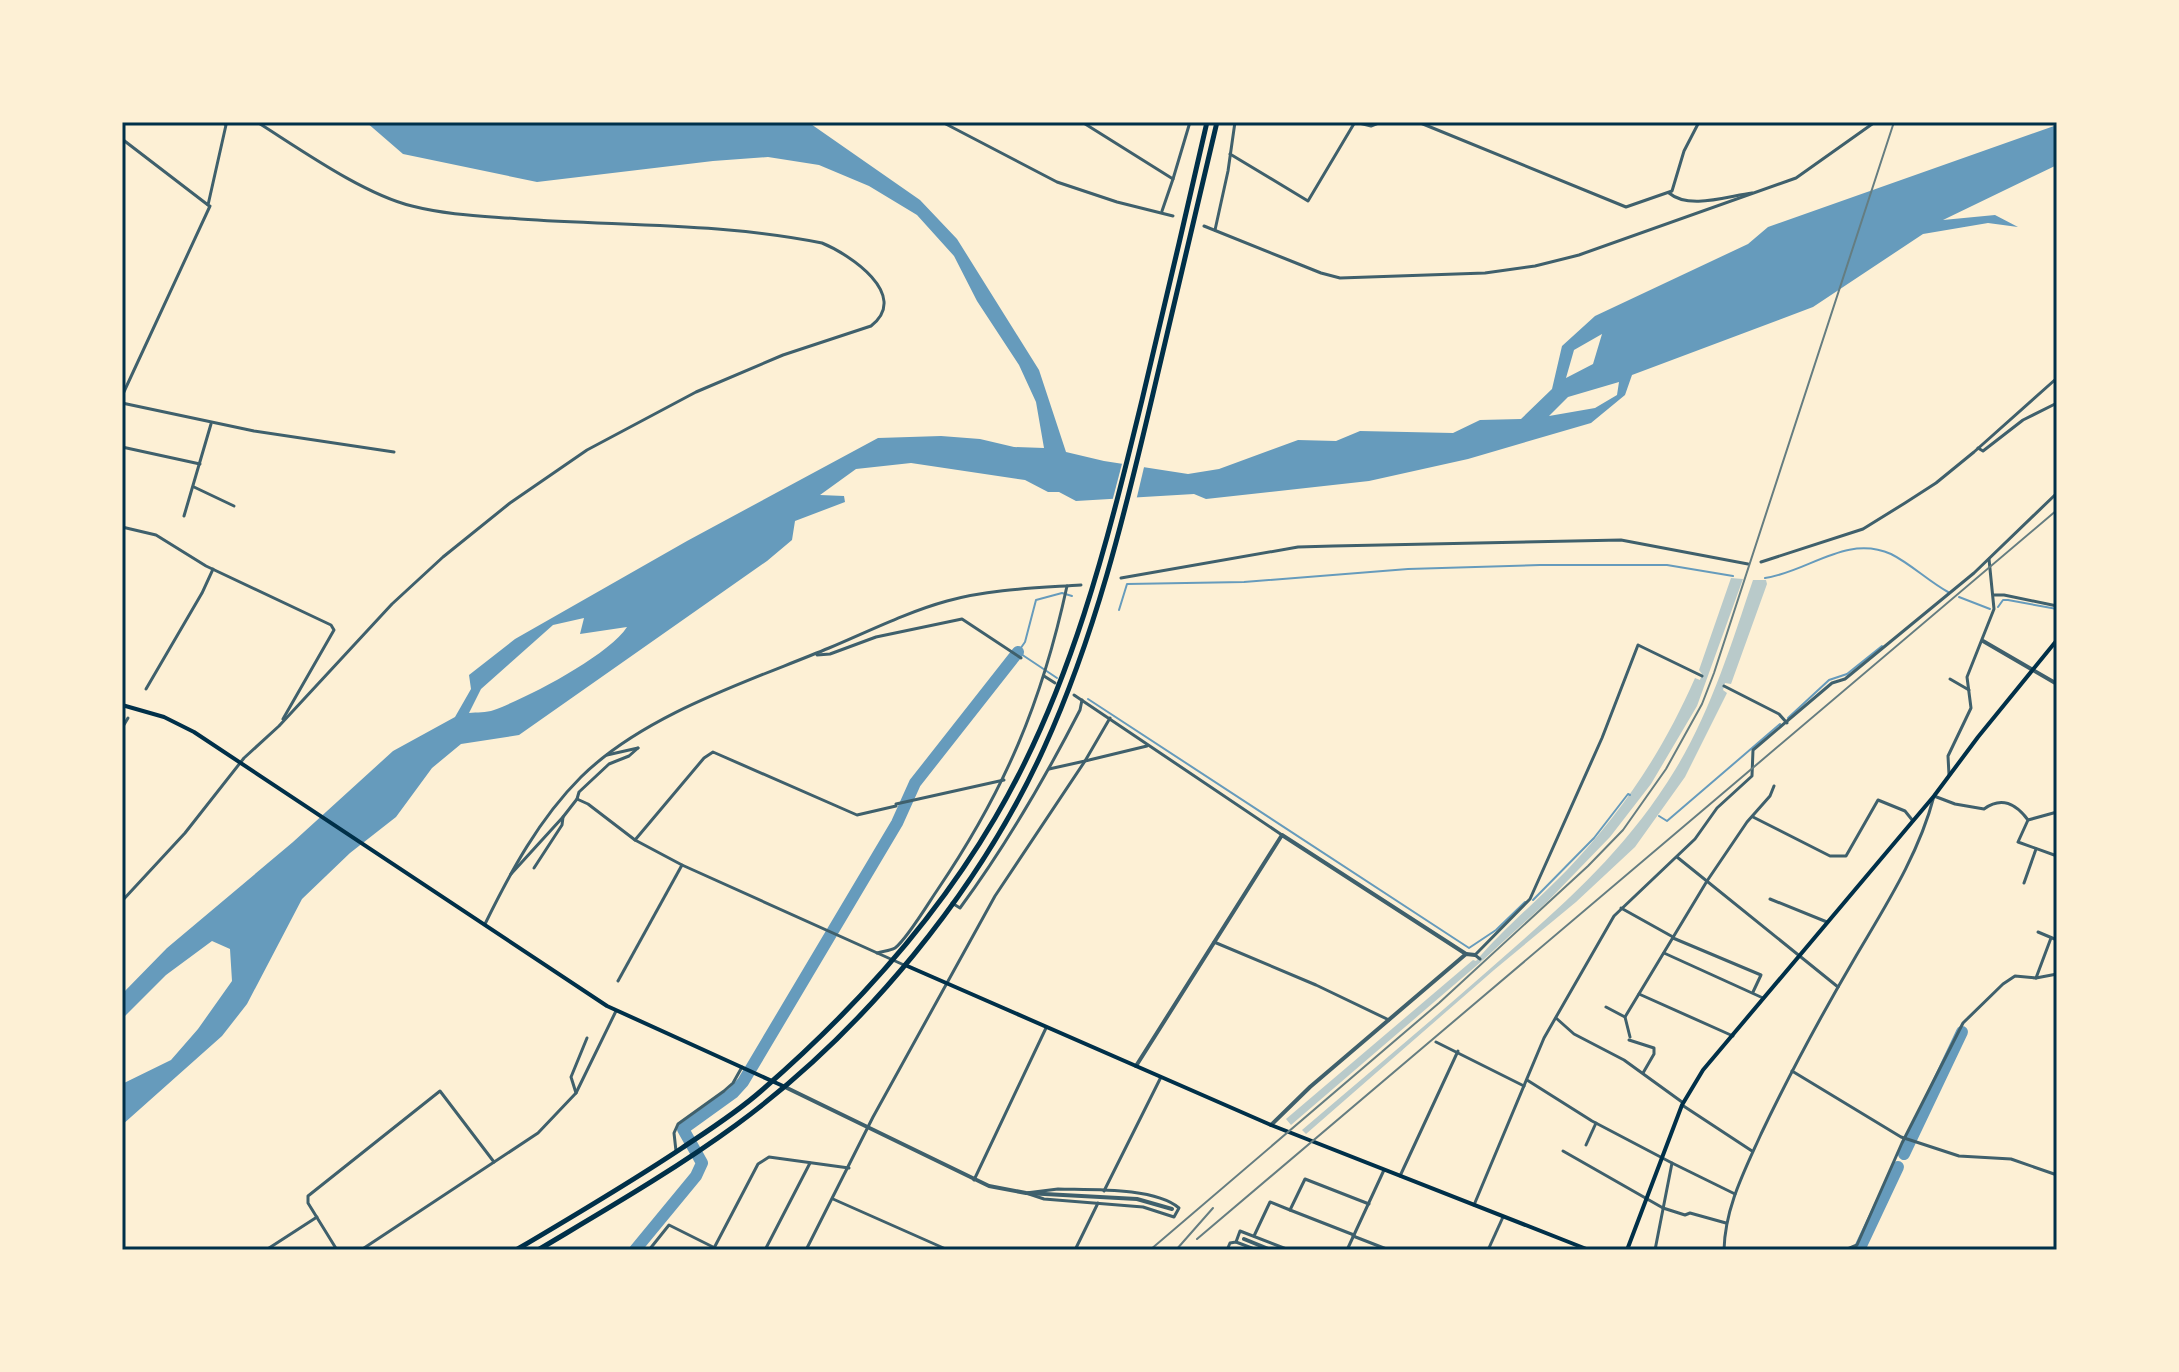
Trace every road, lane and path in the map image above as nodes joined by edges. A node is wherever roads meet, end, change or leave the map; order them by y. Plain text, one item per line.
1 (222, 122) edge
2 (257, 122) edge
3 (942, 122) edge
4 (1082, 122) edge
5 (1190, 122) edge
6 (1207, 122) edge
7 (1217, 122) edge
8 (1235, 122) edge
9 (1355, 122) edge
10 (1381, 122) edge
11 (1418, 122) edge
12 (1699, 122) edge
13 (1875, 122) edge
14 (122, 139) edge
15 (1230, 154) junction
16 (1173, 179) junction
17 (1756, 192) junction
18 (1669, 193) junction
19 (208, 205) junction
20 (1162, 212) junction
21 (1173, 216) dead end
22 (1204, 226) dead end
23 (1215, 230) junction
24 (2057, 378) edge
25 (122, 396) edge
26 (122, 403) edge
27 (2057, 403) edge
28 (211, 424) junction
29 (122, 447) edge
30 (1978, 448) junction
31 (394, 452) dead end
32 (200, 464) junction
33 (194, 487) junction
34 (2057, 493) edge
35 (234, 506) dead end
36 (184, 516) dead end
37 (122, 527) edge
38 (1989, 559) junction
39 (1761, 562) dead end
40 (1748, 564) dead end
41 (213, 569) junction
42 (1121, 578) dead end
43 (1081, 585) dead end
44 (1066, 588) junction
45 (1994, 595) junction
46 (2057, 606) edge
47 (2057, 640) edge
48 (1983, 641) junction
49 (813, 654) junction
50 (1021, 657) dead end
51 (2032, 670) junction
52 (1044, 675) junction
53 (1702, 676) dead end
54 (1950, 679) dead end
55 (1055, 683) dead end
56 (2057, 684) edge
57 (1724, 686) dead end
58 (146, 689) dead end
59 (1969, 690) junction
60 (1074, 695) dead end
61 (1082, 700) junction
62 (122, 705) edge
63 (128, 718) dead end
64 (1110, 718) junction
65 (1787, 723) junction
66 (279, 726) junction
67 (122, 728) edge
68 (1147, 746) junction
69 (606, 755) junction
70 (1085, 761) junction
71 (241, 763) junction
72 (1049, 769) junction
73 (1949, 776) junction
74 (1004, 780) junction
75 (1774, 786) dead end
76 (1934, 796) junction
77 (577, 799) junction
78 (2057, 812) edge
79 (563, 817) junction
80 (1752, 817) junction
81 (2028, 820) junction
82 (1913, 821) junction
83 (1282, 835) junction
84 (635, 840) junction
85 (2036, 849) junction
86 (2057, 856) edge
87 (1677, 857) junction
88 (682, 865) junction
89 (534, 868) dead end
90 (508, 877) junction
91 (1707, 881) junction
92 (2024, 883) dead end
93 (1770, 899) dead end
94 (122, 901) edge
95 (952, 903) junction
96 (1621, 908) junction
97 (1827, 922) junction
98 (485, 924) junction
99 (2038, 932) dead end
100 (1673, 938) junction
101 (2051, 938) junction
102 (2057, 940) edge
103 (1214, 942) junction
104 (877, 953) junction
105 (1664, 953) junction
106 (1466, 954) junction
107 (1475, 955) junction
108 (1800, 955) junction
109 (1480, 959) dead end
110 (894, 960) junction
111 (904, 965) junction
112 (2057, 974) edge
113 (2036, 978) junction
114 (618, 981) dead end
115 (946, 983) junction
116 (1838, 987) junction
117 (1753, 992) junction
118 (1639, 994) junction
119 (1763, 998) junction
120 (1606, 1007) dead end
121 (616, 1011) junction
122 (1625, 1017) junction
123 (1556, 1018) junction
124 (1389, 1020) junction
125 (1047, 1027) junction
126 (1733, 1036) junction
127 (587, 1038) dead end
128 (1436, 1042) dead end
129 (1458, 1051) junction
130 (1136, 1066) junction
131 (743, 1068) junction
132 (1792, 1071) junction
133 (1643, 1073) junction
134 (1161, 1077) junction
135 (1527, 1080) junction
136 (772, 1082) junction
137 (783, 1086) junction
138 (1524, 1086) junction
139 (576, 1093) junction
140 (1683, 1104) junction
141 (1596, 1123) junction
142 (1271, 1125) junction
143 (868, 1128) junction
144 (1907, 1138) junction
145 (1586, 1145) dead end
146 (676, 1151) junction
147 (1563, 1151) dead end
148 (1753, 1152) junction
149 (1660, 1158) junction
150 (494, 1162) junction
151 (810, 1163) junction
152 (1672, 1163) junction
153 (849, 1168) junction
154 (1384, 1170) junction
155 (2057, 1175) edge
156 (1400, 1176) junction
157 (974, 1180) junction
158 (1104, 1191) junction
159 (1026, 1193) junction
160 (1735, 1194) junction
161 (1646, 1198) junction
162 (833, 1199) junction
163 (1098, 1203) junction
164 (1369, 1204) junction
165 (1474, 1205) junction
166 (1663, 1208) junction
167 (1172, 1209) dead end
168 (1290, 1210) junction
169 (317, 1217) junction
170 (1504, 1217) junction
171 (1726, 1223) junction
172 (1254, 1236) junction
173 (1353, 1236) junction
174 (1244, 1239) dead end
175 (1236, 1242) junction
176 (715, 1249) edge
177 (266, 1250) edge
178 (337, 1250) edge
179 (361, 1250) edge
180 (516, 1250) edge
181 (538, 1250) edge
182 (649, 1250) edge
183 (765, 1250) edge
184 (806, 1250) edge
185 (948, 1250) edge
186 (1075, 1250) edge
187 (1227, 1250) edge
188 (1257, 1250) edge
189 (1271, 1250) edge
190 (1289, 1250) edge
191 (1347, 1250) edge
192 (1389, 1250) edge
193 (1488, 1250) edge
194 (1589, 1250) edge
195 (1627, 1250) edge
196 (1655, 1250) edge
197 (1724, 1250) edge
198 (1845, 1250) edge

1 - 19 street
2 - 66 street
3 - 20 street
4 - 16 street
5 - 16 street
6 - 110 highway
7 - 95 highway
8 - 15 street
9 - 10 street
9 - 15 street
11 - 18 street
12 - 18 street
13 - 17 street
14 - 19 street
15 - 23 street
16 - 20 street
17 - 18 street
17 - 23 street
19 - 25 street
20 - 21 street
22 - 23 street
24 - 30 street
26 - 28 street
27 - 30 street
28 - 31 street
28 - 32 street
29 - 32 street
30 - 39 street
32 - 33 street
33 - 35 street
33 - 36 street
34 - 38 street
37 - 41 street
38 - 45 street
38 - 65 street
40 - 42 street
41 - 58 street
41 - 66 street
43 - 44 street
44 - 49 street
44 - 52 street
45 - 46 street
45 - 48 street
47 - 51 main road
48 - 51 street
48 - 59 street
49 - 50 street
49 - 69 street
51 - 56 street
51 - 73 main road
52 - 55 street
52 - 74 street
53 - 107 street
54 - 59 street
57 - 65 street
59 - 73 street
60 - 61 street
61 - 64 street
61 - 72 street
62 - 71 main road
63 - 67 street
64 - 68 street
64 - 70 street
65 - 87 street
66 - 71 street
68 - 70 street
68 - 83 street
69 - 77 street
69 - 90 street
70 - 72 street
70 - 115 street
71 - 94 street
71 - 98 main road
72 - 95 street
73 - 76 main road
74 - 84 street
74 - 104 street
75 - 80 street
76 - 81 street
76 - 82 main road
76 - 116 street
77 - 79 street
77 - 84 street
78 - 81 street
79 - 89 street
79 - 90 street
80 - 82 street
80 - 91 street
81 - 85 street
82 - 97 main road
83 - 103 street
83 - 106 street
84 - 88 street
85 - 86 street
85 - 92 street
87 - 91 street
87 - 96 street
88 - 104 street
88 - 114 street
90 - 98 street
91 - 100 street
91 - 108 street
93 - 97 street
95 - 111 highway
96 - 100 street
96 - 123 street
97 - 108 main road
98 - 121 main road
99 - 101 street
100 - 105 street
100 - 117 street
101 - 102 street
101 - 113 street
103 - 124 street
103 - 130 street
104 - 110 street
105 - 117 street
105 - 118 street
106 - 107 street
106 - 124 street
107 - 109 street
108 - 116 street
108 - 119 main road
110 - 111 street
110 - 136 highway
111 - 115 main road
111 - 137 highway
112 - 113 street
113 - 144 street
115 - 125 main road
115 - 143 street
116 - 132 street
117 - 119 street
118 - 122 street
118 - 126 street
119 - 126 main road
120 - 122 street
121 - 131 main road
121 - 139 street
122 - 133 street
123 - 133 street
123 - 135 street
124 - 142 street
125 - 130 main road
125 - 157 street
126 - 140 main road
127 - 139 street
128 - 129 street
129 - 138 street
129 - 156 street
130 - 134 main road
131 - 136 main road
131 - 146 street
132 - 144 street
132 - 148 street
133 - 140 street
134 - 142 main road
134 - 158 street
135 - 138 street
135 - 141 street
136 - 137 main road
136 - 146 highway
137 - 143 street
137 - 181 highway
138 - 165 street
139 - 150 street
140 - 148 street
140 - 149 main road
141 - 145 street
141 - 149 street
142 - 154 main road
143 - 153 street
143 - 157 street
144 - 155 street
144 - 198 street
146 - 180 highway
147 - 161 street
148 - 160 street
149 - 152 street
149 - 161 main road
150 - 169 street
150 - 179 street
151 - 153 street
151 - 176 street
151 - 183 street
152 - 160 street
152 - 166 street
153 - 162 street
154 - 156 main road
154 - 164 street
156 - 165 main road
157 - 159 street
158 - 159 street
158 - 163 street
159 - 163 street
159 - 167 street
160 - 171 street
161 - 166 street
161 - 195 main road
162 - 184 street
162 - 185 street
163 - 186 street
164 - 168 street
164 - 173 street
165 - 170 main road
166 - 171 street
166 - 196 street
168 - 172 street
168 - 173 street
169 - 177 street
169 - 178 street
170 - 193 street
170 - 194 main road
171 - 197 street
172 - 175 street
172 - 190 street
173 - 191 street
173 - 192 street
174 - 189 street
175 - 187 street
175 - 188 street
176 - 182 street

